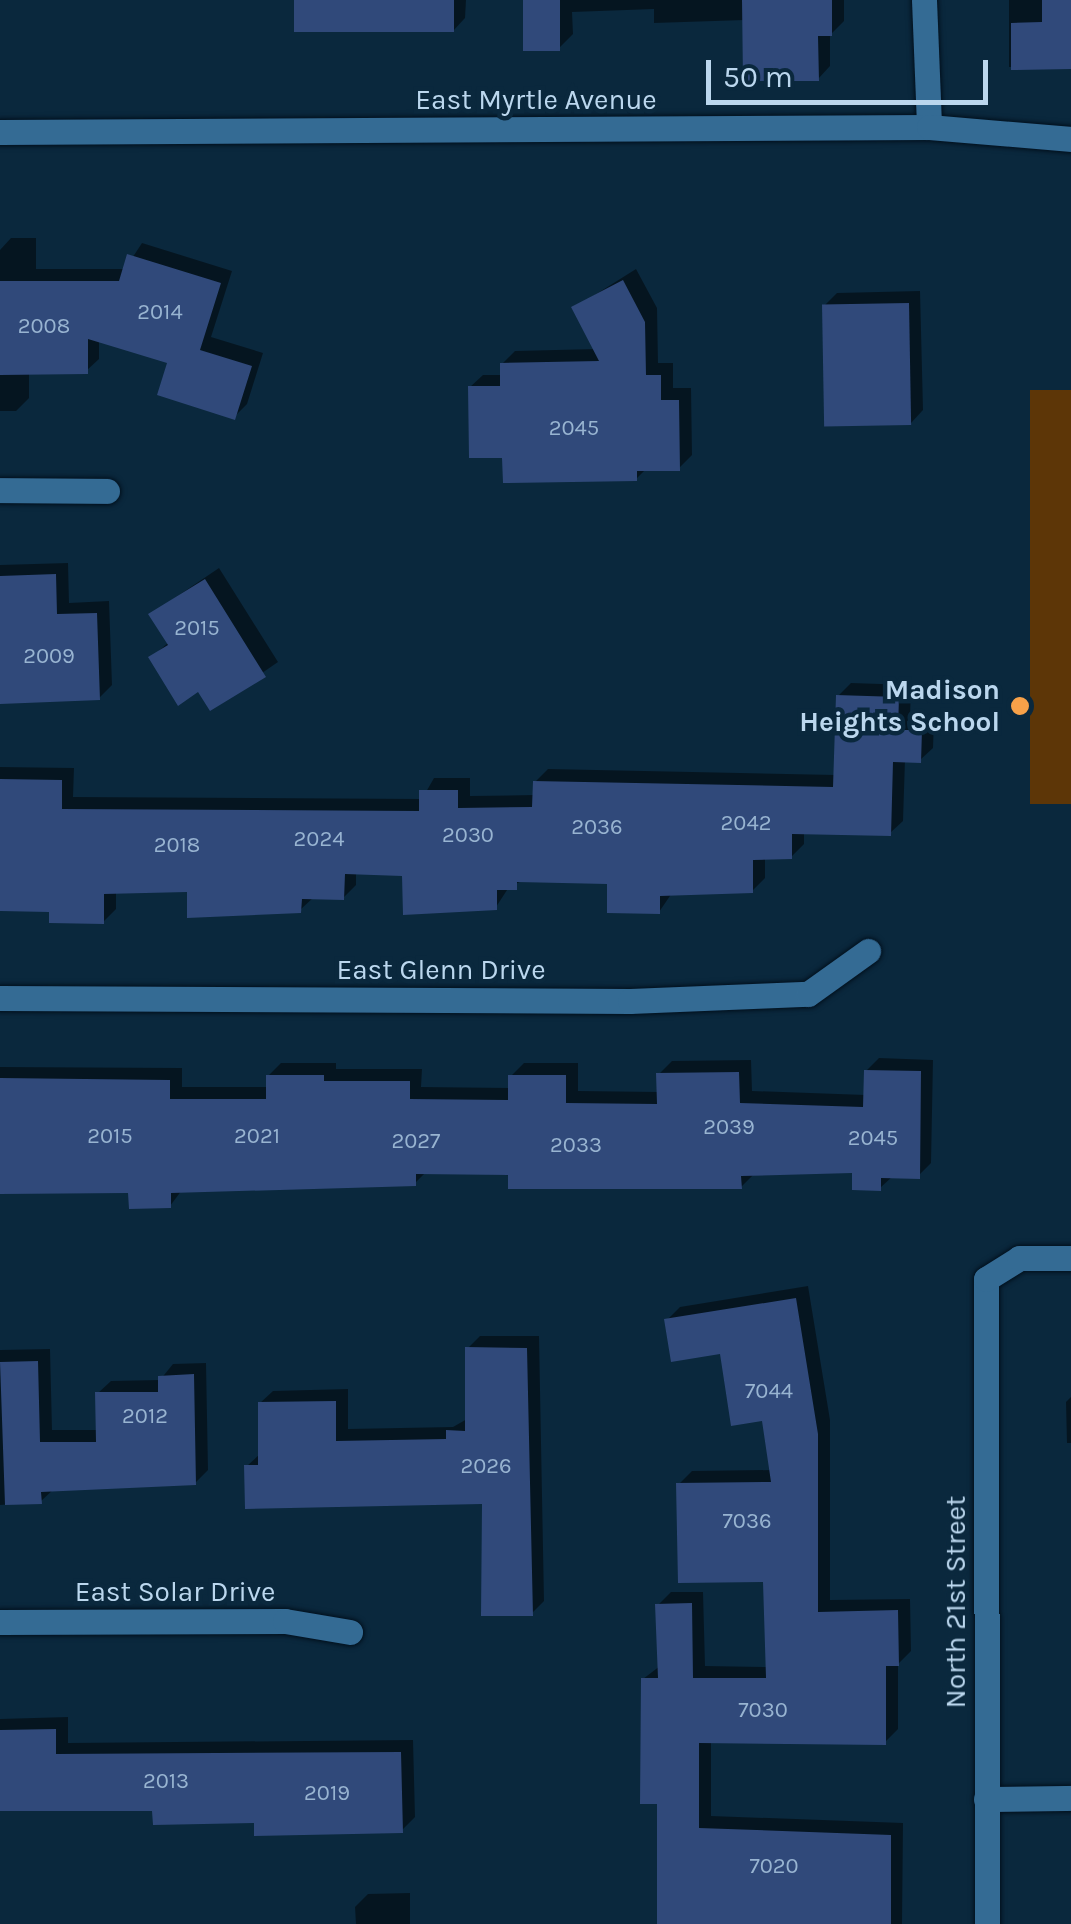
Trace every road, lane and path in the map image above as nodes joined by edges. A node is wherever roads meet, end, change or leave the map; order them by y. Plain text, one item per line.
1 (924, 0) edge
2 (930, 127) junction
3 (0, 132) edge
4 (1071, 139) edge
5 (0, 490) edge
6 (107, 491) dead end
7 (868, 951) dead end
8 (0, 998) edge
9 (1071, 1258) edge
10 (0, 1622) edge
11 (350, 1632) dead end
12 (1071, 1798) edge
13 (986, 1799) junction
14 (987, 1924) edge

1 - 2 street
2 - 3 street, East Myrtle Avenue
2 - 4 street, East Myrtle Avenue
5 - 6 street
7 - 8 street, East Glenn Drive
9 - 13 street, North 21st Street
10 - 11 street, East Solar Drive
12 - 13 street
13 - 14 street, North 21st Street

